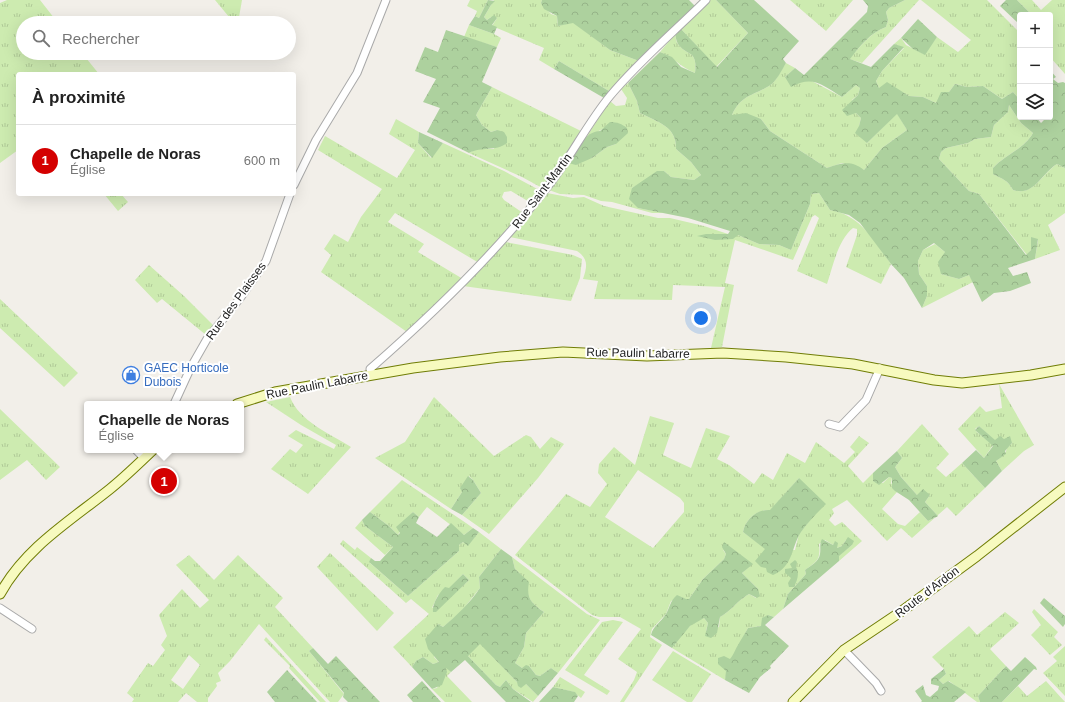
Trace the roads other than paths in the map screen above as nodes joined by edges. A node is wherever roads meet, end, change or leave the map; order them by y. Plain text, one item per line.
1 (386, 0) edge
2 (706, 0) edge
3 (296, 181) edge
4 (289, 196) edge
5 (880, 368) junction
6 (1065, 369) edge
7 (371, 375) junction
8 (175, 401) edge
9 (244, 402) edge
10 (829, 424) dead end
11 (139, 453) edge
12 (150, 453) edge
13 (144, 458) junction
14 (1065, 487) edge
15 (0, 594) edge
16 (0, 608) edge
17 (32, 629) dead end
18 (844, 650) junction
19 (881, 691) dead end
20 (793, 702) edge

1 - 3 street
2 - 7 street, Rue Saint-Martin
4 - 8 street, Rue des Plaisses
5 - 6 street, Rue Paulin Labarre
5 - 7 street, Rue Paulin Labarre
5 - 10 street
7 - 9 street, Rue Paulin Labarre
11 - 13 street
12 - 13 street
13 - 15 street
14 - 18 street, Route d'Ardon
16 - 17 street
18 - 19 street
18 - 20 street, Route d'Ardon

